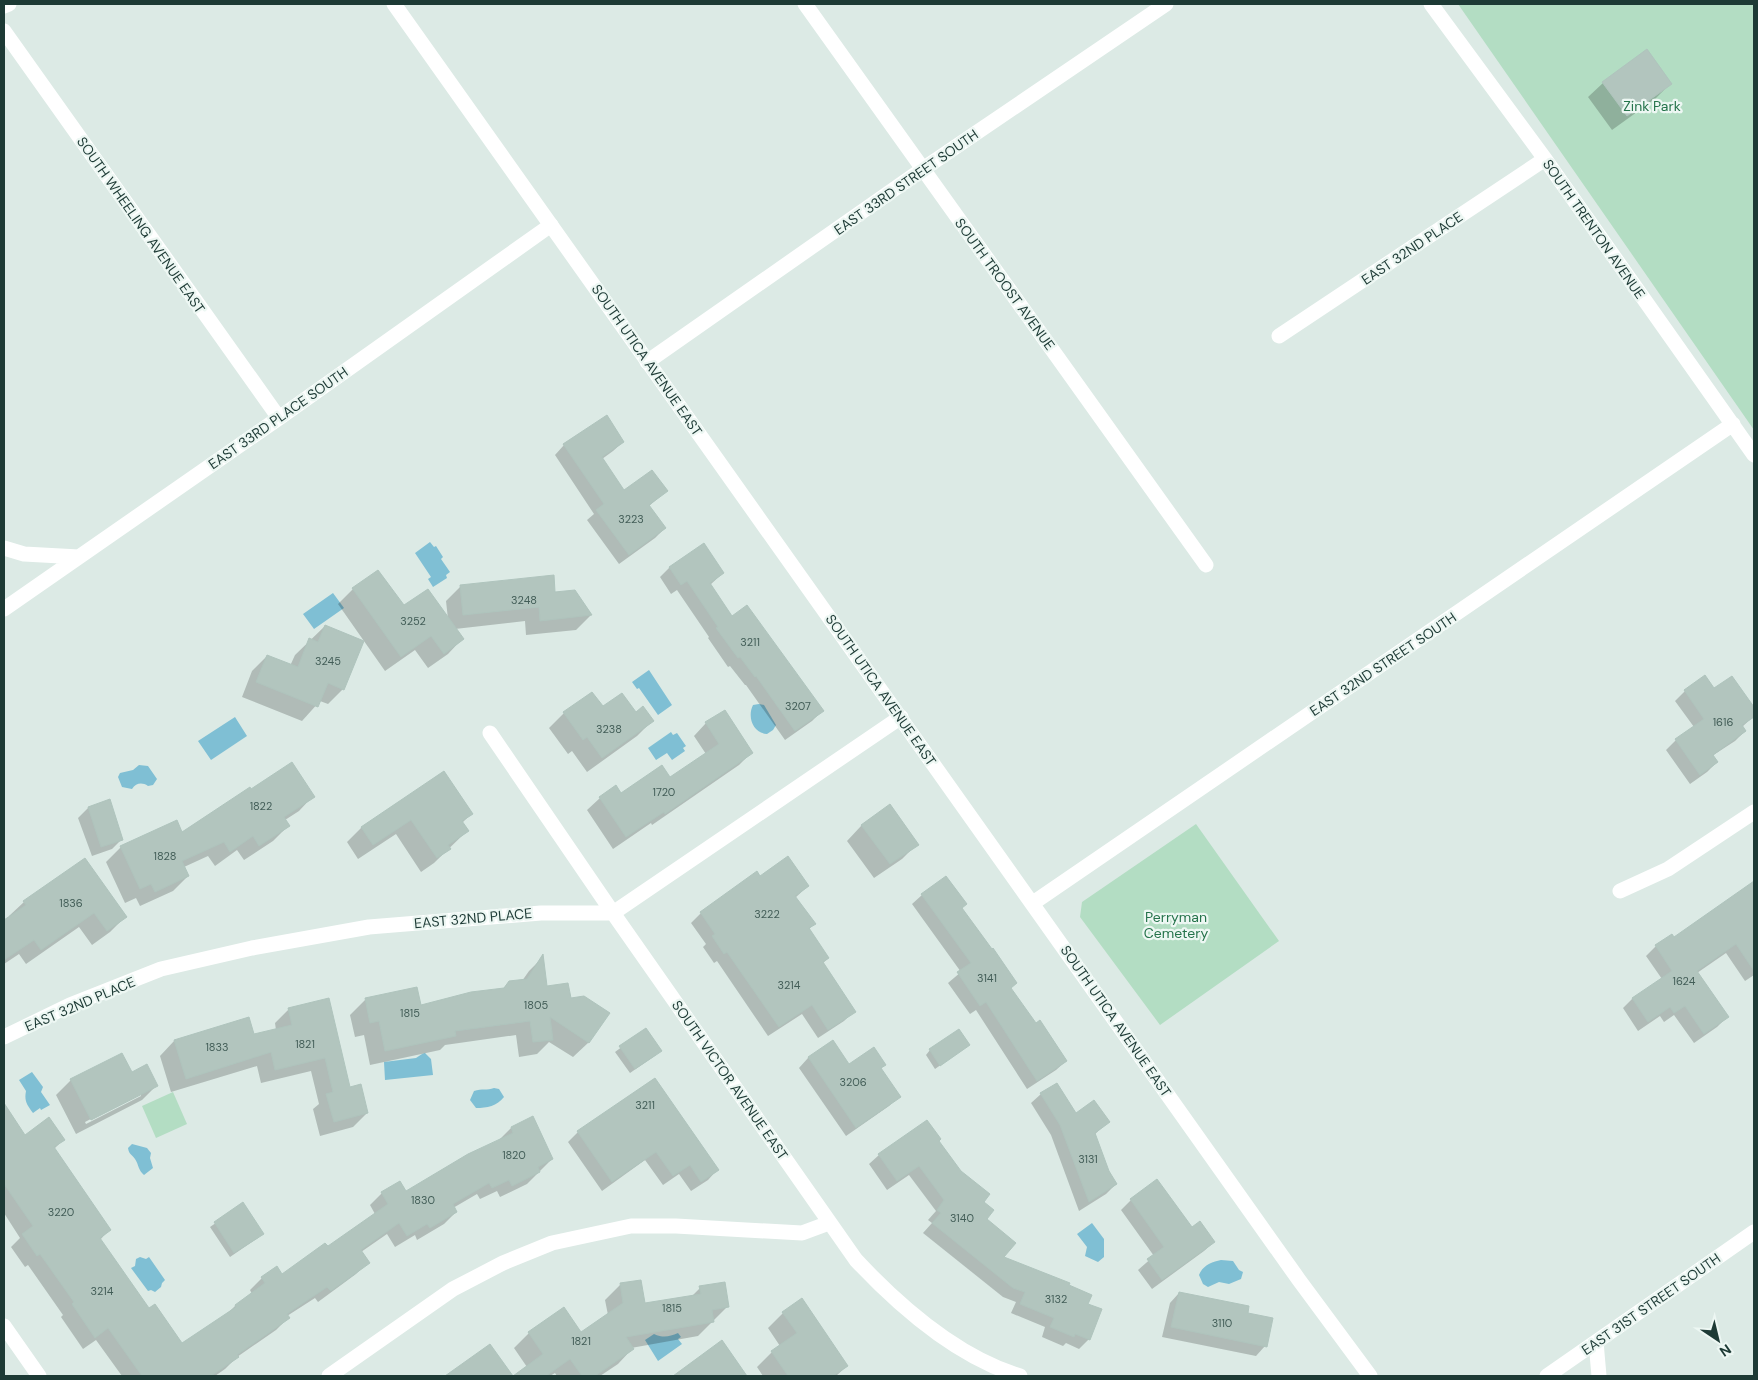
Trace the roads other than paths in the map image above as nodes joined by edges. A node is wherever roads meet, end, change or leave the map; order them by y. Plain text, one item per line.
1 (9, 4) edge
2 (394, 4) edge
3 (805, 4) edge
4 (1166, 4) edge
5 (1431, 4) edge
6 (4, 6) edge
7 (4, 31) edge
8 (1544, 159) junction
9 (923, 169) junction
10 (551, 225) junction
11 (1279, 336) dead end
12 (647, 362) junction
13 (279, 418) junction
14 (1733, 424) junction
15 (1754, 455) edge
16 (4, 548) edge
17 (79, 557) junction
18 (1206, 565) dead end
19 (4, 610) edge
20 (901, 717) junction
21 (490, 733) dead end
22 (1754, 812) edge
23 (1620, 891) dead end
24 (1033, 903) junction
25 (613, 913) junction
26 (4, 1037) edge
27 (829, 1222) junction
28 (1754, 1232) edge
29 (4, 1326) edge
30 (1596, 1342) junction
31 (1007, 1375) edge
32 (39, 1376) edge
33 (329, 1376) edge
34 (1370, 1376) edge
35 (1547, 1376) edge
36 (1599, 1376) edge

1 - 6 street
2 - 10 street, SOUTH UTICA AVENUE EAST
3 - 9 street, SOUTH TROOST AVENUE
4 - 9 street, EAST 33RD STREET SOUTH
5 - 8 street, SOUTH TRENTON AVENUE
7 - 13 street, SOUTH WHEELING AVENUE EAST
8 - 11 street, EAST 32ND PLACE
8 - 14 street, SOUTH TRENTON AVENUE
9 - 12 street, EAST 33RD STREET SOUTH
9 - 18 street, SOUTH TROOST AVENUE
10 - 12 street, SOUTH UTICA AVENUE EAST
10 - 13 street, EAST 33RD PLACE SOUTH
12 - 20 street, SOUTH UTICA AVENUE EAST
13 - 17 street, EAST 33RD PLACE SOUTH
14 - 15 street, SOUTH TRENTON AVENUE
14 - 24 street, EAST 32ND STREET SOUTH
16 - 17 street
17 - 19 street, EAST 33RD PLACE SOUTH
20 - 24 street, SOUTH UTICA AVENUE EAST
20 - 25 street
21 - 25 street, SOUTH VICTOR AVENUE EAST
22 - 23 street
24 - 34 street, SOUTH UTICA AVENUE EAST
25 - 26 street, EAST 32ND PLACE
25 - 27 street, SOUTH VICTOR AVENUE EAST
27 - 31 street, SOUTH VICTOR AVENUE EAST
27 - 33 street
28 - 30 street, EAST 31ST STREET SOUTH
29 - 32 street
30 - 35 street, EAST 31ST STREET SOUTH
30 - 36 street

